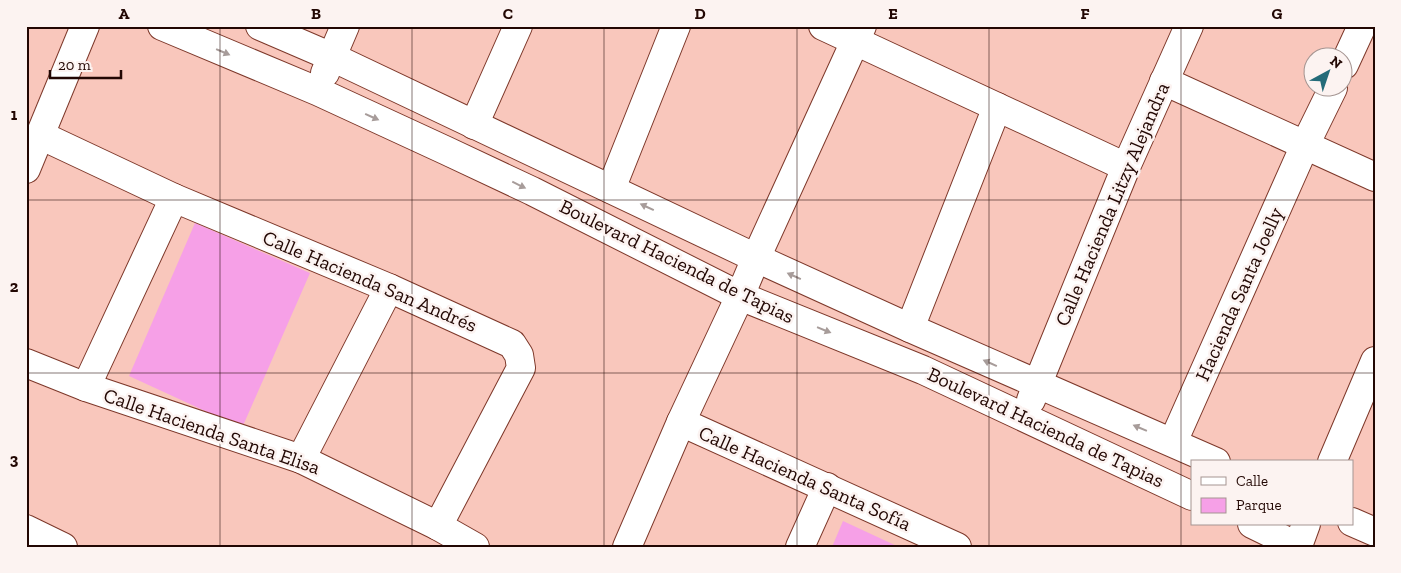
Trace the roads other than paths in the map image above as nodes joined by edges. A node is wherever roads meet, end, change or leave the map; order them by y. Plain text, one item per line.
1 (85, 26) edge
2 (162, 26) edge
3 (260, 26) edge
4 (345, 26) edge
5 (518, 26) edge
6 (676, 26) edge
7 (823, 26) edge
8 (1190, 26) edge
9 (1362, 26) edge
10 (859, 33) edge
11 (1352, 48) edge
12 (332, 57) junction
13 (1164, 81) junction
14 (317, 92) junction
15 (1328, 98) edge
16 (997, 107) junction
17 (474, 125) junction
18 (40, 135) junction
19 (1305, 146) junction
20 (1126, 167) junction
21 (26, 169) edge
22 (1375, 177) edge
23 (611, 189) junction
24 (174, 198) junction
25 (756, 258) junction
26 (389, 288) junction
27 (740, 296) junction
28 (910, 328) junction
29 (1375, 361) edge
30 (26, 364) edge
31 (1037, 384) junction
32 (86, 387) junction
33 (1024, 416) junction
34 (680, 422) junction
35 (1173, 442) junction
36 (301, 459) junction
37 (1212, 460) edge
38 (1333, 460) edge
39 (827, 487) junction
40 (1191, 496) edge
41 (1354, 523) edge
42 (438, 526) junction
43 (1256, 526) edge
44 (1305, 526) edge
45 (26, 530) edge
46 (1375, 532) edge
47 (1298, 546) edge
48 (63, 547) edge
49 (475, 547) edge
50 (626, 547) edge
51 (800, 547) edge
52 (957, 547) edge

1 - 18 street
2 -> 14 street, Boulevard Hacienda de Tapias
3 - 12 street, Boulevard Hacienda de Tapias
4 - 12 street
5 - 17 street
6 - 23 street
7 - 10 street
8 - 13 street, Calle Hacienda Litzy Alejandra
9 - 11 street
10 - 16 street
10 - 25 street
12 - 14 street
12 - 17 street, Boulevard Hacienda de Tapias
13 - 19 street
13 - 20 street, Calle Hacienda Litzy Alejandra
14 -> 27 street, Boulevard Hacienda de Tapias
15 - 19 street, Hacienda Santa Joelly
16 - 20 street
16 - 28 street
17 - 23 street, Boulevard Hacienda de Tapias
18 - 21 street
18 - 24 street, Calle Hacienda San Andrés
19 - 22 street
19 - 35 street, Hacienda Santa Joelly
20 - 31 street, Calle Hacienda Litzy Alejandra
25 -> 23 street, Boulevard Hacienda de Tapias
24 - 26 street, Calle Hacienda San Andrés
24 - 32 street
25 - 27 street
28 -> 25 street, Boulevard Hacienda de Tapias
26 - 36 street
26 - 42 street, Calle Hacienda San Andrés
27 -> 33 street, Boulevard Hacienda de Tapias
27 - 34 street
31 -> 28 street, Boulevard Hacienda de Tapias
29 - 38 street
30 - 32 street, Calle Hacienda Santa Elisa
31 - 33 street, Calle Hacienda Litzy Alejandra
35 -> 31 street, Boulevard Hacienda de Tapias
32 - 36 street, Calle Hacienda Santa Elisa
33 - 40 street, Boulevard Hacienda de Tapias
34 - 39 street, Calle Hacienda Santa Sofía
34 - 50 street
35 - 37 street, Boulevard Hacienda de Tapias
36 - 42 street, Calle Hacienda Santa Elisa
39 - 51 street
39 - 52 street, Calle Hacienda Santa Sofía
41 - 46 street
42 - 49 street, Calle Hacienda Santa Elisa
43 - 47 street
44 - 47 street
45 - 48 street

